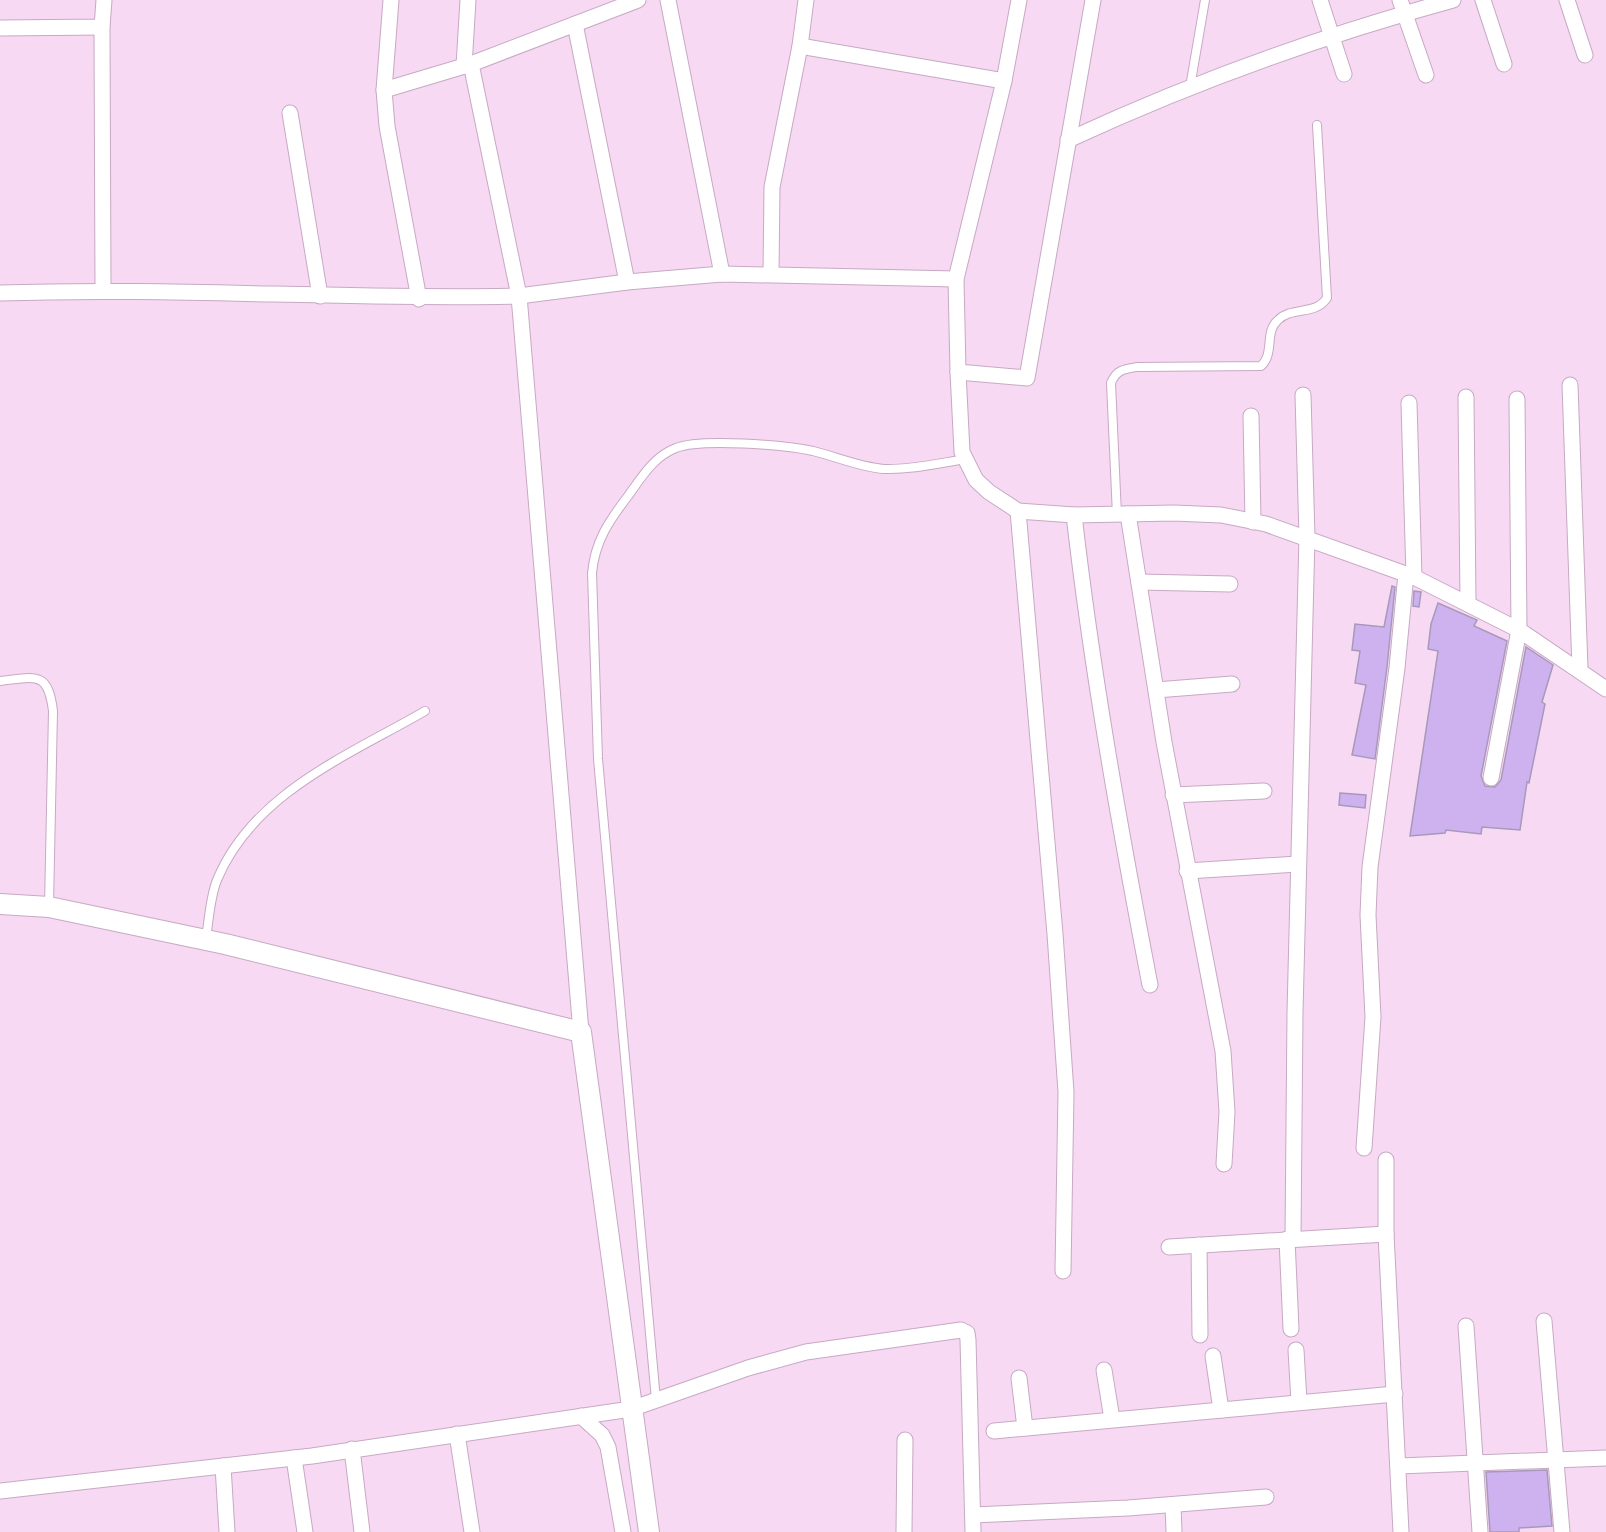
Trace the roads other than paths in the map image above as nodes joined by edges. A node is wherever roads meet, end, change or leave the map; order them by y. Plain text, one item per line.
1 (104, 0) edge
2 (391, 0) edge
3 (468, 0) edge
4 (638, 0) edge
5 (668, 0) edge
6 (806, 0) edge
7 (1019, 0) edge
8 (1093, 0) edge
9 (1205, 0) edge
10 (1320, 0) edge
11 (1453, 0) edge
12 (1483, 0) edge
13 (1567, 0) edge
14 (1402, 7) edge
15 (576, 24) junction
16 (102, 27) junction
17 (0, 28) edge
18 (1332, 36) junction
19 (800, 46) junction
20 (1585, 55) dead end
21 (1504, 64) dead end
22 (467, 65) junction
23 (1344, 74) dead end
24 (1426, 75) dead end
25 (1004, 81) junction
26 (1190, 87) junction
27 (384, 90) junction
28 (290, 113) dead end
29 (1317, 125) dead end
30 (1068, 140) junction
31 (722, 274) junction
32 (771, 274) junction
33 (956, 279) junction
34 (627, 282) junction
35 (104, 289) junction
36 (0, 293) edge
37 (320, 296) junction
38 (519, 296) junction
39 (419, 298) junction
40 (958, 372) junction
41 (1570, 385) dead end
42 (1303, 396) dead end
43 (1466, 397) dead end
44 (1517, 399) dead end
45 (1409, 403) dead end
46 (1251, 416) dead end
47 (966, 459) junction
48 (1018, 512) junction
49 (1122, 514) junction
50 (1074, 515) junction
51 (1253, 522) junction
52 (1307, 537) junction
53 (1410, 575) junction
54 (1139, 582) junction
55 (1230, 584) dead end
56 (1468, 604) junction
57 (1519, 630) junction
58 (1580, 669) junction
59 (0, 681) edge
60 (1232, 684) dead end
61 (1606, 689) edge
62 (1156, 690) junction
63 (425, 711) dead end
64 (1491, 778) dead end
65 (1264, 791) dead end
66 (1173, 795) junction
67 (1298, 864) junction
68 (1187, 871) junction
69 (0, 904) edge
70 (49, 907) junction
71 (206, 939) junction
72 (1150, 985) dead end
73 (581, 1032) junction
74 (1364, 1148) dead end
75 (1386, 1160) dead end
76 (1224, 1164) dead end
77 (1386, 1234) junction
78 (1290, 1239) junction
79 (1199, 1245) junction
80 (1169, 1247) dead end
81 (1063, 1271) dead end
82 (1544, 1321) dead end
83 (1466, 1326) dead end
84 (1291, 1329) dead end
85 (1200, 1335) dead end
86 (1296, 1350) dead end
87 (1213, 1356) dead end
88 (1104, 1370) dead end
89 (1019, 1378) dead end
90 (1395, 1394) junction
91 (656, 1400) junction
92 (1299, 1402) junction
93 (631, 1409) junction
94 (1221, 1410) junction
95 (581, 1416) junction
96 (1112, 1419) junction
97 (1024, 1428) junction
98 (994, 1431) dead end
99 (457, 1434) junction
100 (905, 1440) dead end
101 (352, 1449) junction
102 (294, 1458) junction
103 (1606, 1458) edge
104 (1555, 1460) junction
105 (1476, 1462) junction
106 (223, 1466) junction
107 (1400, 1466) junction
108 (0, 1491) edge
109 (1266, 1497) dead end
110 (1173, 1505) junction
111 (973, 1515) junction
112 (227, 1532) edge
113 (305, 1532) edge
114 (362, 1532) edge
115 (472, 1532) edge
116 (623, 1532) edge
117 (649, 1532) edge
118 (904, 1532) edge
119 (973, 1532) edge
120 (1174, 1532) edge
121 (1401, 1532) edge
122 (1480, 1532) edge
123 (1562, 1532) edge

1 - 16 street
2 - 27 street
3 - 22 street
4 - 15 street
5 - 31 street
6 - 19 street
7 - 25 street
8 - 30 street
9 - 26 lane
10 - 18 street
11 - 14 street
12 - 21 street
13 - 20 street
14 - 18 street
14 - 24 street
15 - 22 street
15 - 34 street
16 - 17 street
16 - 35 street
18 - 23 street
18 - 26 street
19 - 25 street
19 - 32 street
22 - 27 street
22 - 38 street
25 - 33 street
26 - 30 street
27 - 39 street
28 - 37 street
29 - 49 lane
30 - 40 street
31 - 32 street
31 - 34 street
32 - 33 street
33 - 40 street
34 - 38 street
35 - 36 street
35 - 37 street
37 - 39 street
38 - 39 street
38 - 73 street
40 - 47 street
41 - 58 street
42 - 52 street
43 - 56 street
44 - 57 street
45 - 53 street
46 - 51 street
47 - 48 street
47 - 91 lane
48 - 50 street
48 - 81 street
49 - 50 street
49 - 51 street
49 - 54 street
50 - 72 street
51 - 52 street
52 - 53 street
52 - 67 street
53 - 56 street
53 - 74 street
54 - 55 street
54 - 62 street
56 - 57 street
57 - 58 street
57 - 64 street
58 - 61 street
59 - 70 lane
60 - 62 street
62 - 66 street
63 - 71 lane
65 - 66 street
66 - 68 street
67 - 68 street
67 - 78 street
68 - 76 street
69 - 70 street
70 - 71 street
71 - 73 street
73 - 93 street
75 - 77 street
77 - 78 street
77 - 90 street
78 - 79 street
78 - 84 street
79 - 80 street
79 - 85 street
82 - 104 street
83 - 105 street
86 - 92 street
87 - 94 street
88 - 96 street
89 - 97 street
90 - 92 street
90 - 107 street
91 - 93 street
91 - 111 street
92 - 94 street
93 - 95 street
93 - 117 street
94 - 96 street
95 - 99 street
95 - 116 street
96 - 97 street
97 - 98 street
99 - 101 street
99 - 115 street
100 - 118 street
101 - 102 street
101 - 114 street
102 - 106 street
102 - 113 street
103 - 104 street
104 - 105 street
104 - 123 street
105 - 107 street
105 - 122 street
106 - 108 street
106 - 112 street
107 - 121 street
109 - 110 street
110 - 111 street
110 - 120 street
111 - 119 street

